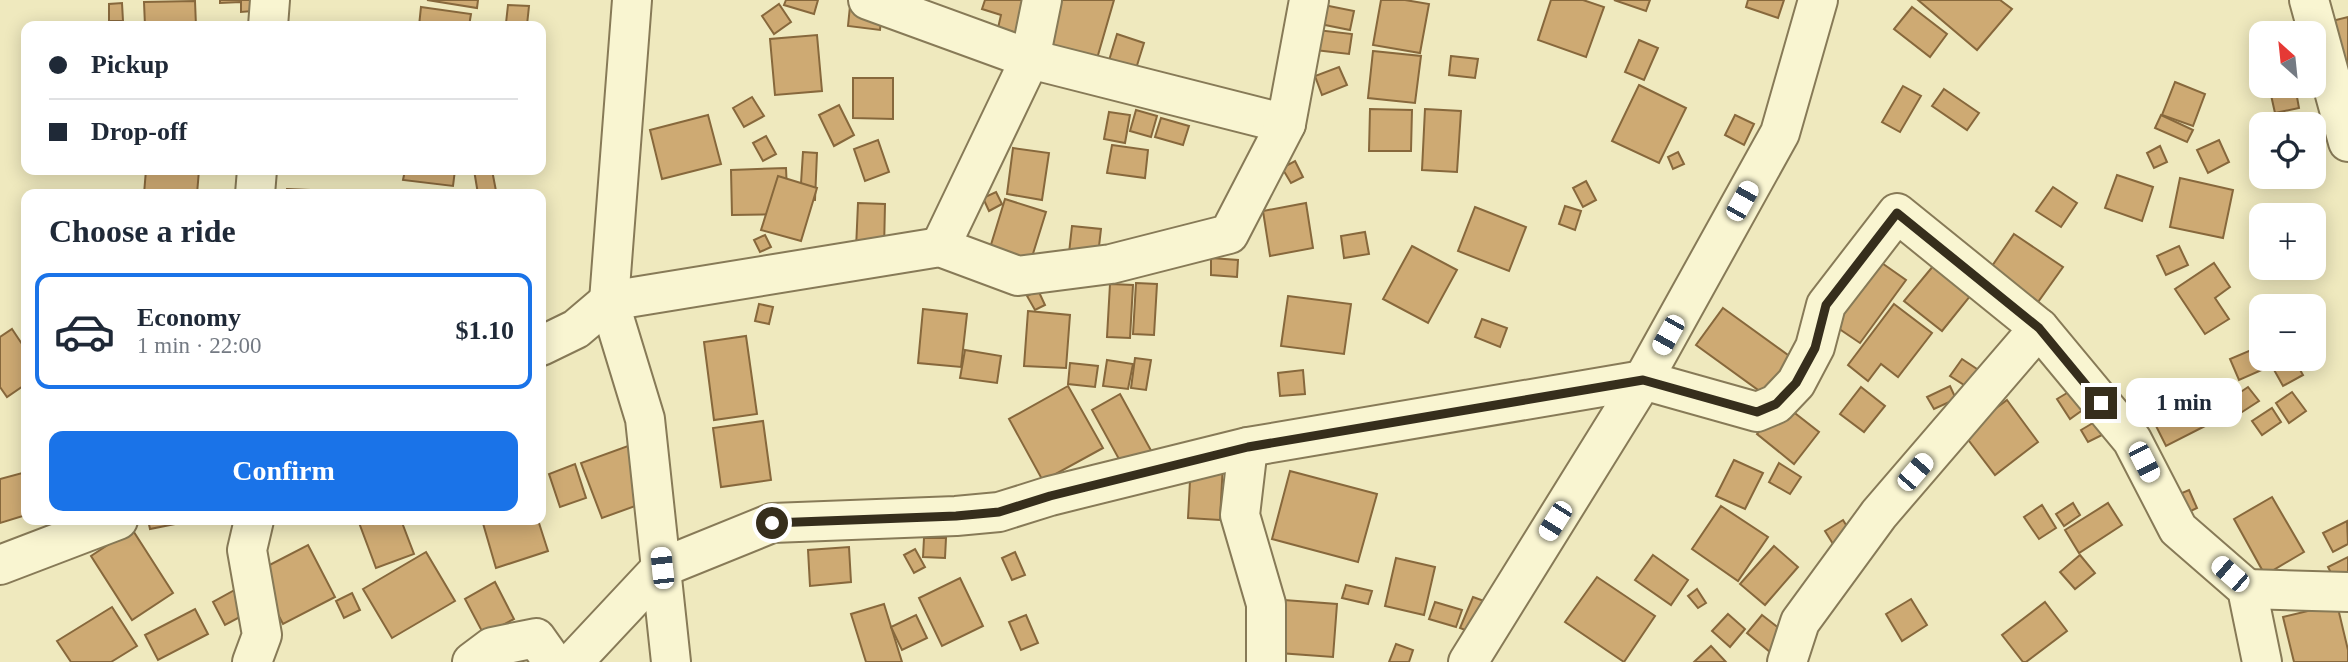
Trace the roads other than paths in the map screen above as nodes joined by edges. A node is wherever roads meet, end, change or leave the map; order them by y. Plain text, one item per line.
1 (270, 0) edge
2 (632, 0) edge
3 (868, 0) edge
4 (1042, 0) edge
5 (1309, 0) edge
6 (1818, 0) edge
7 (2309, 0) edge
8 (268, 21) edge
9 (1030, 60) junction
10 (1286, 124) junction
11 (2348, 142) edge
12 (940, 247) junction
13 (609, 301) junction
14 (2039, 328) junction
15 (546, 343) edge
16 (1643, 380) junction
17 (1248, 447) junction
18 (105, 525) edge
19 (253, 525) edge
20 (0, 565) edge
21 (662, 568) junction
22 (2248, 589) junction
23 (2348, 592) edge
24 (252, 662) edge
25 (472, 662) edge
26 (553, 662) edge
27 (573, 662) edge
28 (671, 662) edge
29 (1266, 662) edge
30 (1468, 662) edge
31 (1787, 662) edge
32 (2262, 662) edge

1 - 8 street
2 - 13 street
3 - 9 street
4 - 9 street
5 - 10 street
6 - 16 street
7 - 11 street
9 - 10 street
9 - 12 street
10 - 12 street
12 - 13 street
13 - 15 street
13 - 21 street
14 - 16 street
14 - 22 street
14 - 31 street
16 - 17 street
16 - 30 street
17 - 21 street
17 - 29 street
18 - 20 street
19 - 24 street
21 - 27 street
21 - 28 street
22 - 23 street
22 - 32 street
25 - 26 street

